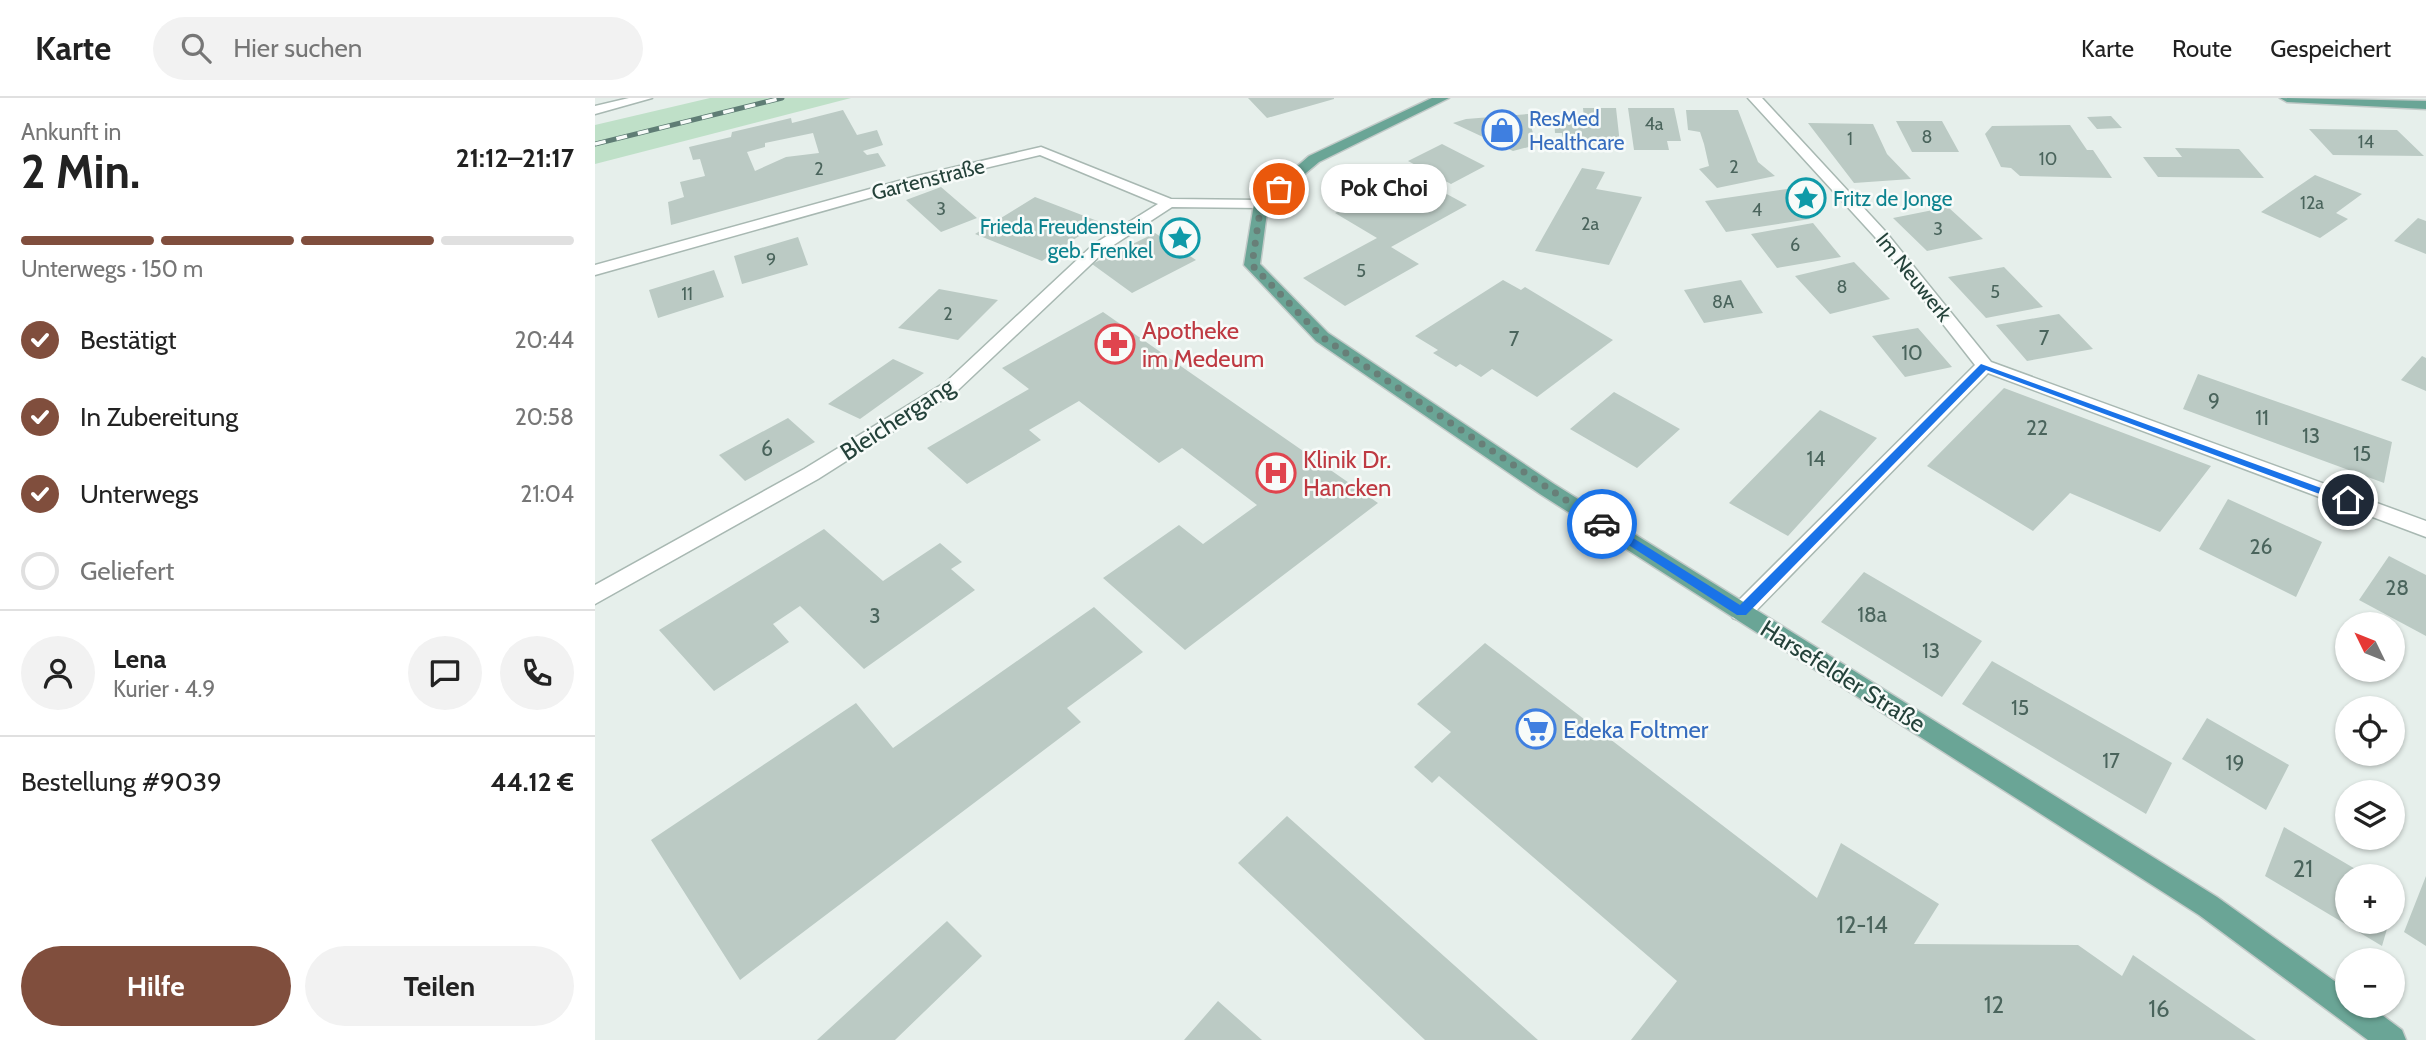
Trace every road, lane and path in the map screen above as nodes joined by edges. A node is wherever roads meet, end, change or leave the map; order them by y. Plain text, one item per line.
1 (645, 98) edge
2 (1442, 98) edge
3 (1755, 98) edge
4 (2287, 98) edge
5 (2325, 99) edge
6 (2426, 105) edge
7 (595, 110) edge
8 (1169, 203) junction
9 (1261, 204) junction
10 (597, 267) edge
11 (1985, 366) junction
12 (2426, 529) edge
13 (595, 595) edge
14 (1741, 612) junction
15 (2392, 1040) edge

1 - 7 street
2 - 9 main road
3 - 11 street, Im Neuwerk
4 - 5 main road
5 - 6 main road
8 - 9 street, Gartenstraße
8 - 10 street, Gartenstraße
8 - 13 street, Bleichergang
9 - 14 main road, Harsefelder Straße
11 - 12 street
11 - 14 street
14 - 15 main road, Harsefelder Straße

